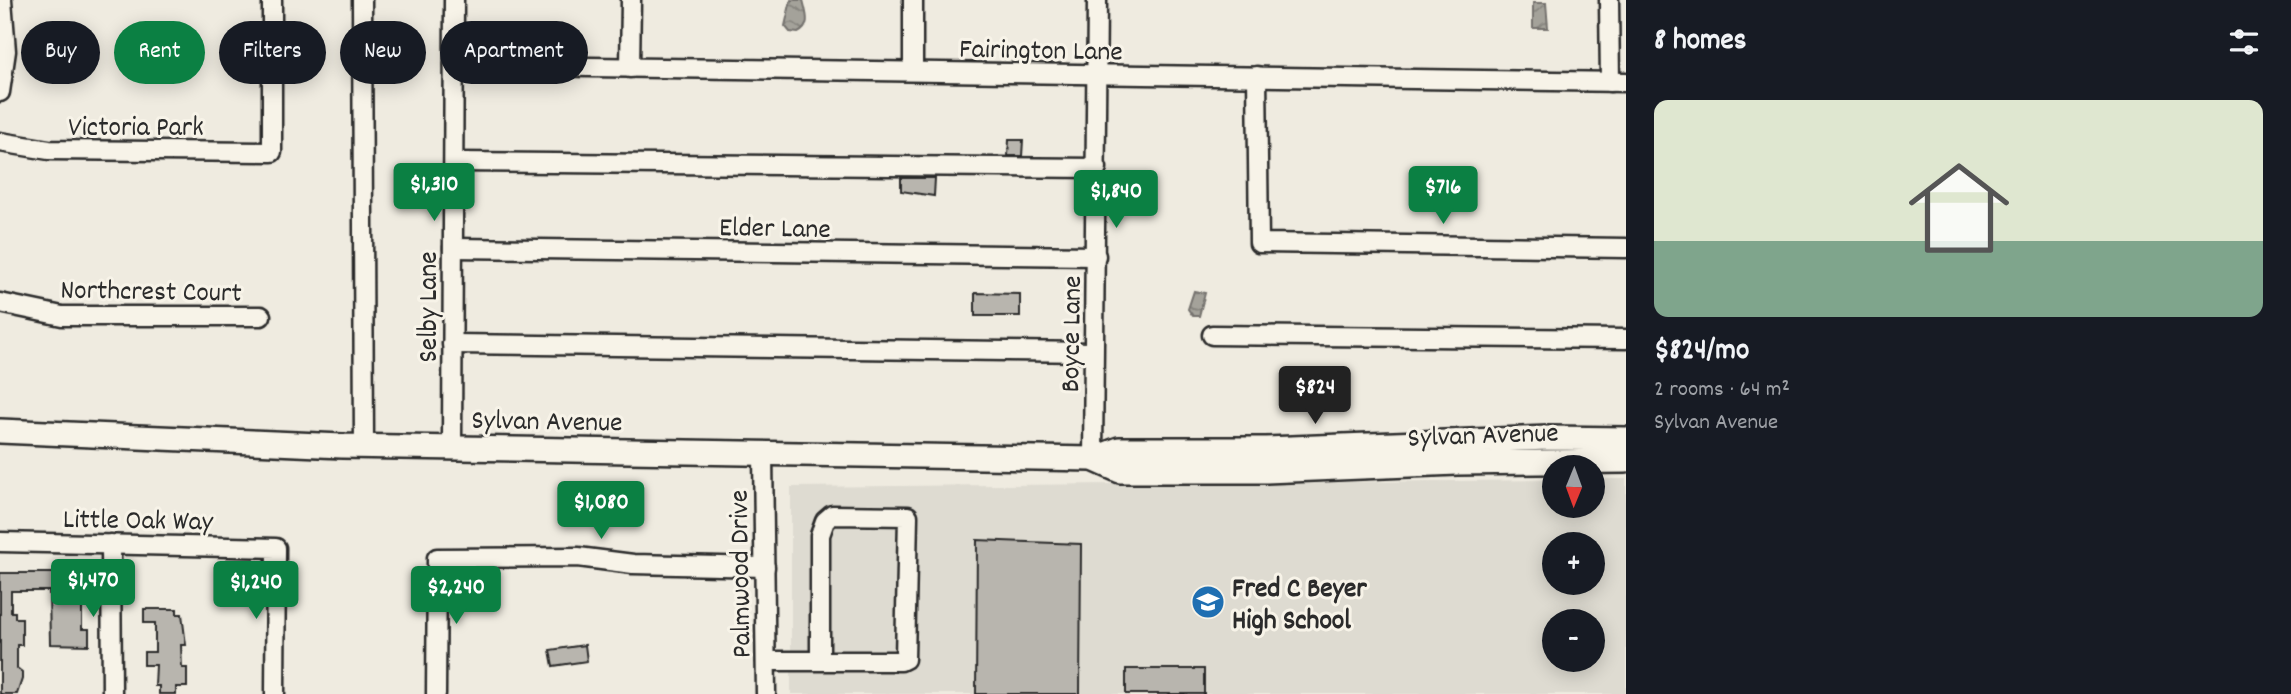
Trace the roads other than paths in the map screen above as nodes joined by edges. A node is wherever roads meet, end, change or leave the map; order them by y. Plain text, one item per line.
1 (2, 0) edge
2 (272, 0) edge
3 (362, 0) edge
4 (454, 0) edge
5 (631, 0) edge
6 (913, 0) edge
7 (1097, 0) edge
8 (1609, 0) edge
9 (454, 21) edge
10 (588, 67) edge
11 (630, 68) junction
12 (913, 71) junction
13 (1097, 76) junction
14 (1257, 76) junction
15 (1618, 82) edge
16 (454, 84) edge
17 (0, 92) edge
18 (0, 142) edge
19 (454, 162) junction
20 (1097, 168) junction
21 (453, 248) junction
22 (1626, 248) edge
23 (1096, 256) junction
24 (0, 303) edge
25 (261, 317) dead end
26 (1212, 335) dead end
27 (1626, 339) edge
28 (452, 344) junction
29 (1093, 352) junction
30 (0, 431) edge
31 (1626, 439) edge
32 (364, 446) junction
33 (452, 447) junction
34 (763, 454) junction
35 (1093, 459) junction
36 (1626, 461) edge
37 (0, 542) edge
38 (111, 544) junction
39 (765, 567) junction
40 (766, 660) junction
41 (820, 661) junction
42 (112, 694) edge
43 (275, 694) edge
44 (436, 694) edge
45 (766, 694) edge

1 - 17 street
2 - 18 street, Victoria Park
3 - 32 street
4 - 9 street, Selby Lane
5 - 11 street
6 - 12 street
7 - 13 street, Boyce Lane
8 - 15 street
10 - 11 street, Fairington Lane
11 - 12 street, Fairington Lane
12 - 13 street, Fairington Lane
13 - 14 street, Fairington Lane
13 - 20 street, Boyce Lane
14 - 15 street, Fairington Lane
14 - 22 street
16 - 19 street, Selby Lane
19 - 20 street
19 - 21 street, Selby Lane
20 - 23 street, Boyce Lane
21 - 23 street, Elder Lane
21 - 28 street, Selby Lane
23 - 29 street, Boyce Lane
24 - 25 street, Northcrest Court
26 - 27 street
28 - 29 street
28 - 33 street, Selby Lane
29 - 35 street, Boyce Lane
30 - 32 main road, Sylvan Avenue
31 - 35 main road, Sylvan Avenue
32 - 33 main road, Sylvan Avenue
33 - 34 main road, Sylvan Avenue
34 - 35 main road, Sylvan Avenue
34 - 39 street, Palmwood Drive
35 - 36 main road, Sylvan Avenue
37 - 38 street, Little Oak Way
38 - 42 street
38 - 43 street, Little Oak Way
39 - 40 street, Palmwood Drive
39 - 44 street
40 - 41 street
40 - 45 street, Palmwood Drive
41 - 41 street

